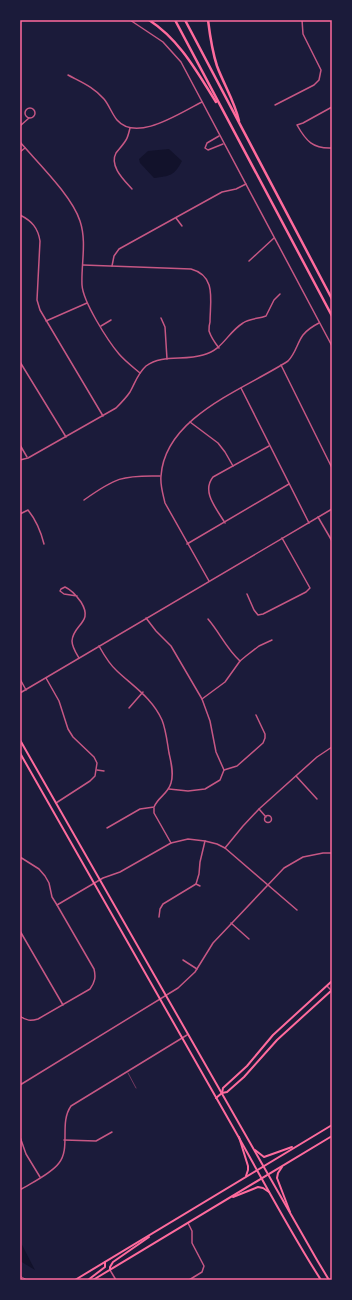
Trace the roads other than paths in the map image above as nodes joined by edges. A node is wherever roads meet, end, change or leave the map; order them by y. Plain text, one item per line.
1 (130, 20) edge
2 (149, 20) edge
3 (175, 20) edge
4 (185, 20) edge
5 (208, 20) edge
6 (302, 20) edge
7 (68, 75) dead end
8 (202, 102) junction
9 (275, 105) dead end
10 (332, 107) edge
11 (29, 118) junction
12 (227, 120) junction
13 (20, 126) edge
14 (240, 126) junction
15 (130, 128) junction
16 (219, 136) junction
17 (20, 142) edge
18 (223, 144) junction
19 (25, 148) junction
20 (332, 148) edge
21 (20, 152) edge
22 (246, 184) junction
23 (132, 189) dead end
24 (20, 215) edge
25 (176, 218) junction
26 (182, 226) dead end
27 (274, 238) junction
28 (249, 261) dead end
29 (83, 265) junction
30 (112, 266) junction
31 (280, 294) dead end
32 (332, 299) edge
33 (87, 303) junction
34 (332, 316) edge
35 (161, 318) dead end
36 (111, 320) dead end
37 (46, 321) junction
38 (319, 323) junction
39 (101, 326) junction
40 (332, 346) edge
41 (219, 348) junction
42 (167, 359) junction
43 (20, 362) edge
44 (281, 365) junction
45 (140, 373) junction
46 (241, 388) junction
47 (103, 416) junction
48 (190, 422) junction
49 (66, 437) junction
50 (20, 445) edge
51 (269, 446) junction
52 (28, 458) junction
53 (20, 460) edge
54 (233, 466) junction
55 (332, 468) edge
56 (161, 476) junction
57 (289, 484) junction
58 (84, 500) dead end
59 (332, 510) edge
60 (20, 514) edge
61 (318, 517) junction
62 (225, 523) junction
63 (309, 523) junction
64 (282, 538) junction
65 (332, 541) edge
66 (44, 544) dead end
67 (187, 544) junction
68 (209, 581) junction
69 (247, 594) dead end
70 (77, 596) junction
71 (146, 618) junction
72 (208, 619) dead end
73 (272, 640) dead end
74 (99, 646) junction
75 (79, 658) junction
76 (240, 661) junction
77 (46, 678) junction
78 (20, 679) edge
79 (26, 690) junction
80 (143, 692) junction
81 (20, 693) edge
82 (202, 699) junction
83 (129, 708) dead end
84 (256, 715) dead end
85 (20, 740) edge
86 (332, 747) edge
87 (20, 753) edge
88 (97, 770) junction
89 (224, 770) junction
90 (104, 771) dead end
91 (296, 776) junction
92 (169, 789) junction
93 (317, 799) dead end
94 (56, 803) junction
95 (154, 807) junction
96 (259, 809) junction
97 (266, 817) dead end
98 (107, 828) dead end
99 (205, 841) junction
100 (172, 843) junction
101 (225, 848) junction
102 (332, 853) edge
103 (20, 857) edge
104 (100, 880) junction
105 (95, 883) junction
106 (196, 884) junction
107 (267, 884) junction
108 (200, 886) dead end
109 (57, 905) junction
110 (298, 910) dead end
111 (159, 917) dead end
112 (231, 923) junction
113 (20, 930) edge
114 (23, 936) junction
115 (20, 937) edge
116 (249, 939) dead end
117 (183, 960) dead end
118 (197, 969) junction
119 (332, 981) edge
120 (327, 986) junction
121 (332, 990) edge
122 (165, 997) junction
123 (160, 1000) junction
124 (63, 1005) junction
125 (20, 1016) edge
126 (187, 1035) junction
127 (182, 1038) junction
128 (127, 1072) junction
129 (20, 1085) edge
130 (136, 1088) dead end
131 (222, 1093) junction
132 (216, 1098) junction
133 (332, 1125) edge
134 (112, 1132) dead end
135 (332, 1136) edge
136 (20, 1137) edge
137 (239, 1137) junction
138 (64, 1140) junction
139 (299, 1144) junction
140 (255, 1150) junction
141 (284, 1165) junction
142 (263, 1166) junction
143 (257, 1170) junction
144 (268, 1174) junction
145 (40, 1177) junction
146 (245, 1177) junction
147 (261, 1178) junction
148 (20, 1190) edge
149 (269, 1192) junction
150 (228, 1198) junction
151 (290, 1212) junction
152 (188, 1223) junction
153 (160, 1229) junction
154 (105, 1262) junction
155 (110, 1270) junction
156 (75, 1280) edge
157 (88, 1280) edge
158 (93, 1280) edge
159 (116, 1280) edge
160 (189, 1280) edge
161 (321, 1280) edge
162 (329, 1280) edge

1 - 8 street
2 - 12 highway
3 - 12 highway
4 - 14 highway
5 - 14 highway
6 - 9 street
7 - 15 street
8 - 15 street
8 - 16 street
10 - 20 street
11 - 11 street
11 - 13 street
12 - 34 highway
14 - 32 highway
15 - 23 street
16 - 18 street
16 - 18 street
17 - 19 street
18 - 22 street
19 - 21 street
19 - 29 street
22 - 25 street
22 - 27 street
24 - 37 street
25 - 26 street
25 - 30 street
27 - 28 street
27 - 38 street
29 - 30 street
29 - 33 street
30 - 41 street
31 - 41 street
33 - 37 street
33 - 39 street
35 - 42 street
36 - 39 street
37 - 47 street
38 - 40 street
38 - 44 street
39 - 45 street
41 - 42 street
42 - 45 street
43 - 49 street
44 - 46 street
44 - 55 street
45 - 47 street
46 - 48 street
46 - 51 street
47 - 49 street
48 - 54 street
48 - 56 street
49 - 52 street
50 - 52 street
51 - 54 street
51 - 57 street
52 - 53 street
54 - 62 street
56 - 58 street
56 - 67 street
57 - 62 street
57 - 63 street
59 - 61 street
60 - 66 street
61 - 63 street
61 - 65 street
62 - 67 street
63 - 64 street
64 - 68 street
64 - 69 street
67 - 68 street
68 - 71 street
70 - 70 street
70 - 75 street
71 - 74 street
71 - 82 street
72 - 76 street
73 - 76 street
74 - 75 street
74 - 80 street
75 - 77 street
76 - 82 street
77 - 79 street
77 - 88 street
78 - 79 street
79 - 81 street
80 - 83 street
80 - 92 street
82 - 89 street
84 - 89 street
85 - 94 main road
86 - 91 street
87 - 105 main road
88 - 90 street
88 - 94 street
89 - 92 street
91 - 93 street
91 - 96 street
92 - 95 street
94 - 104 main road
95 - 98 street
95 - 100 street
96 - 97 street
96 - 101 street
99 - 100 street
99 - 101 street
99 - 106 street
100 - 104 street
101 - 107 street
102 - 107 street
103 - 109 street
104 - 105 street
104 - 122 main road
105 - 109 street
105 - 123 main road
106 - 108 street
106 - 111 street
107 - 110 street
107 - 112 street
109 - 124 street
112 - 116 street
112 - 118 street
113 - 114 street
114 - 115 street
114 - 124 street
117 - 118 street
118 - 122 street
119 - 120 main road
120 - 121 street
120 - 131 main road
121 - 131 main road
122 - 123 street
122 - 126 main road
123 - 127 main road
123 - 129 street
124 - 125 street
126 - 127 street
126 - 131 main road
127 - 128 street
127 - 132 main road
128 - 130 lane
128 - 138 street
131 - 132 main road
131 - 140 main road
132 - 137 main road
133 - 139 main road
134 - 138 street
135 - 141 main road
136 - 145 street
137 - 143 main road
137 - 146 main road
138 - 145 street
139 - 140 main road
139 - 142 main road
140 - 142 main road
141 - 144 main road
141 - 151 main road
142 - 143 main road
142 - 144 main road
143 - 146 main road
143 - 147 main road
144 - 147 main road
144 - 151 main road
145 - 148 street
146 - 153 main road
147 - 149 main road
147 - 150 main road
149 - 150 main road
149 - 161 main road
150 - 152 main road
151 - 162 main road
152 - 155 main road
152 - 160 street
153 - 154 main road
153 - 155 main road
154 - 156 main road
154 - 157 main road
155 - 158 main road
155 - 159 street

